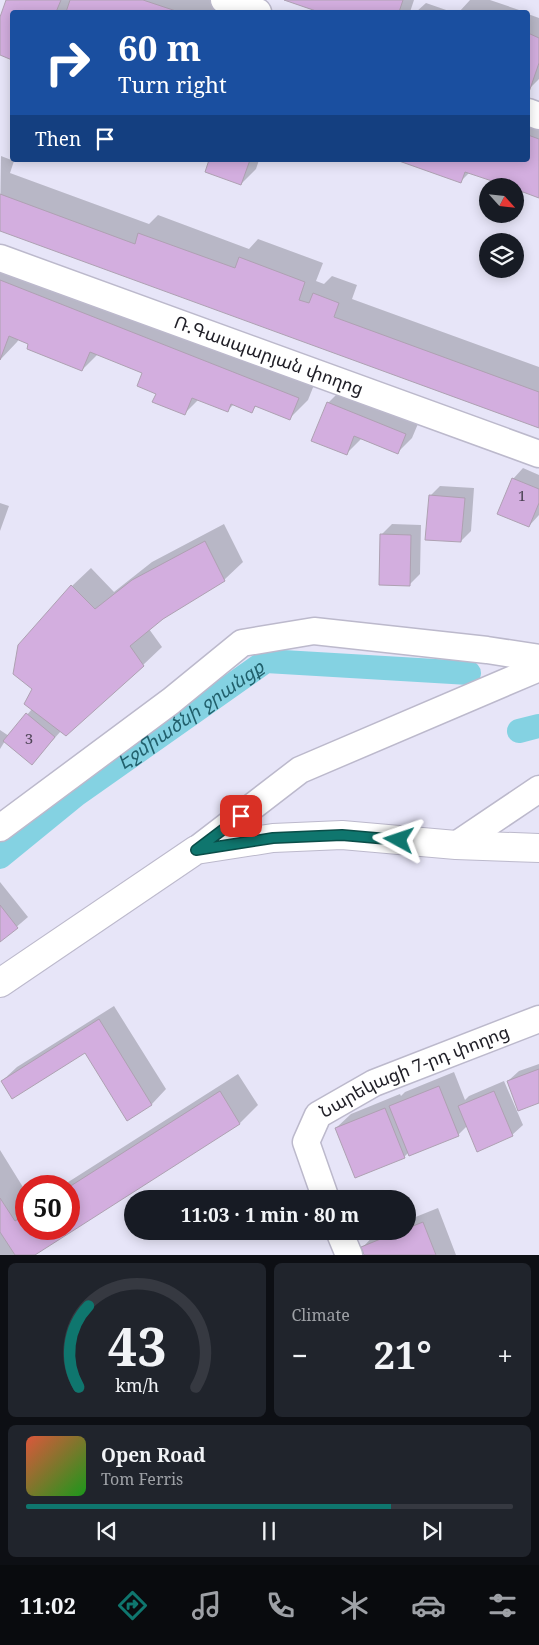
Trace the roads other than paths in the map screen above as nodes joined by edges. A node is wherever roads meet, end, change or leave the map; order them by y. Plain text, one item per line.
1 (224, 0) edge
2 (252, 10) edge
3 (0, 258) edge
4 (539, 454) edge
5 (539, 658) edge
6 (539, 668) edge
7 (539, 789) edge
8 (0, 828) edge
9 (456, 845) junction
10 (539, 848) edge
11 (196, 850) junction
12 (0, 983) edge
13 (539, 1019) edge
14 (323, 1190) edge
15 (343, 1240) edge
16 (349, 1255) edge

1 - 2 street
3 - 4 street, Ռ.Գասպարյան փողոց
5 - 8 street
6 - 11 street
7 - 9 street
9 - 10 main road
9 - 11 main road
11 - 12 main road
13 - 14 street, Նարեկացի 7-րդ փողոց
15 - 16 street

